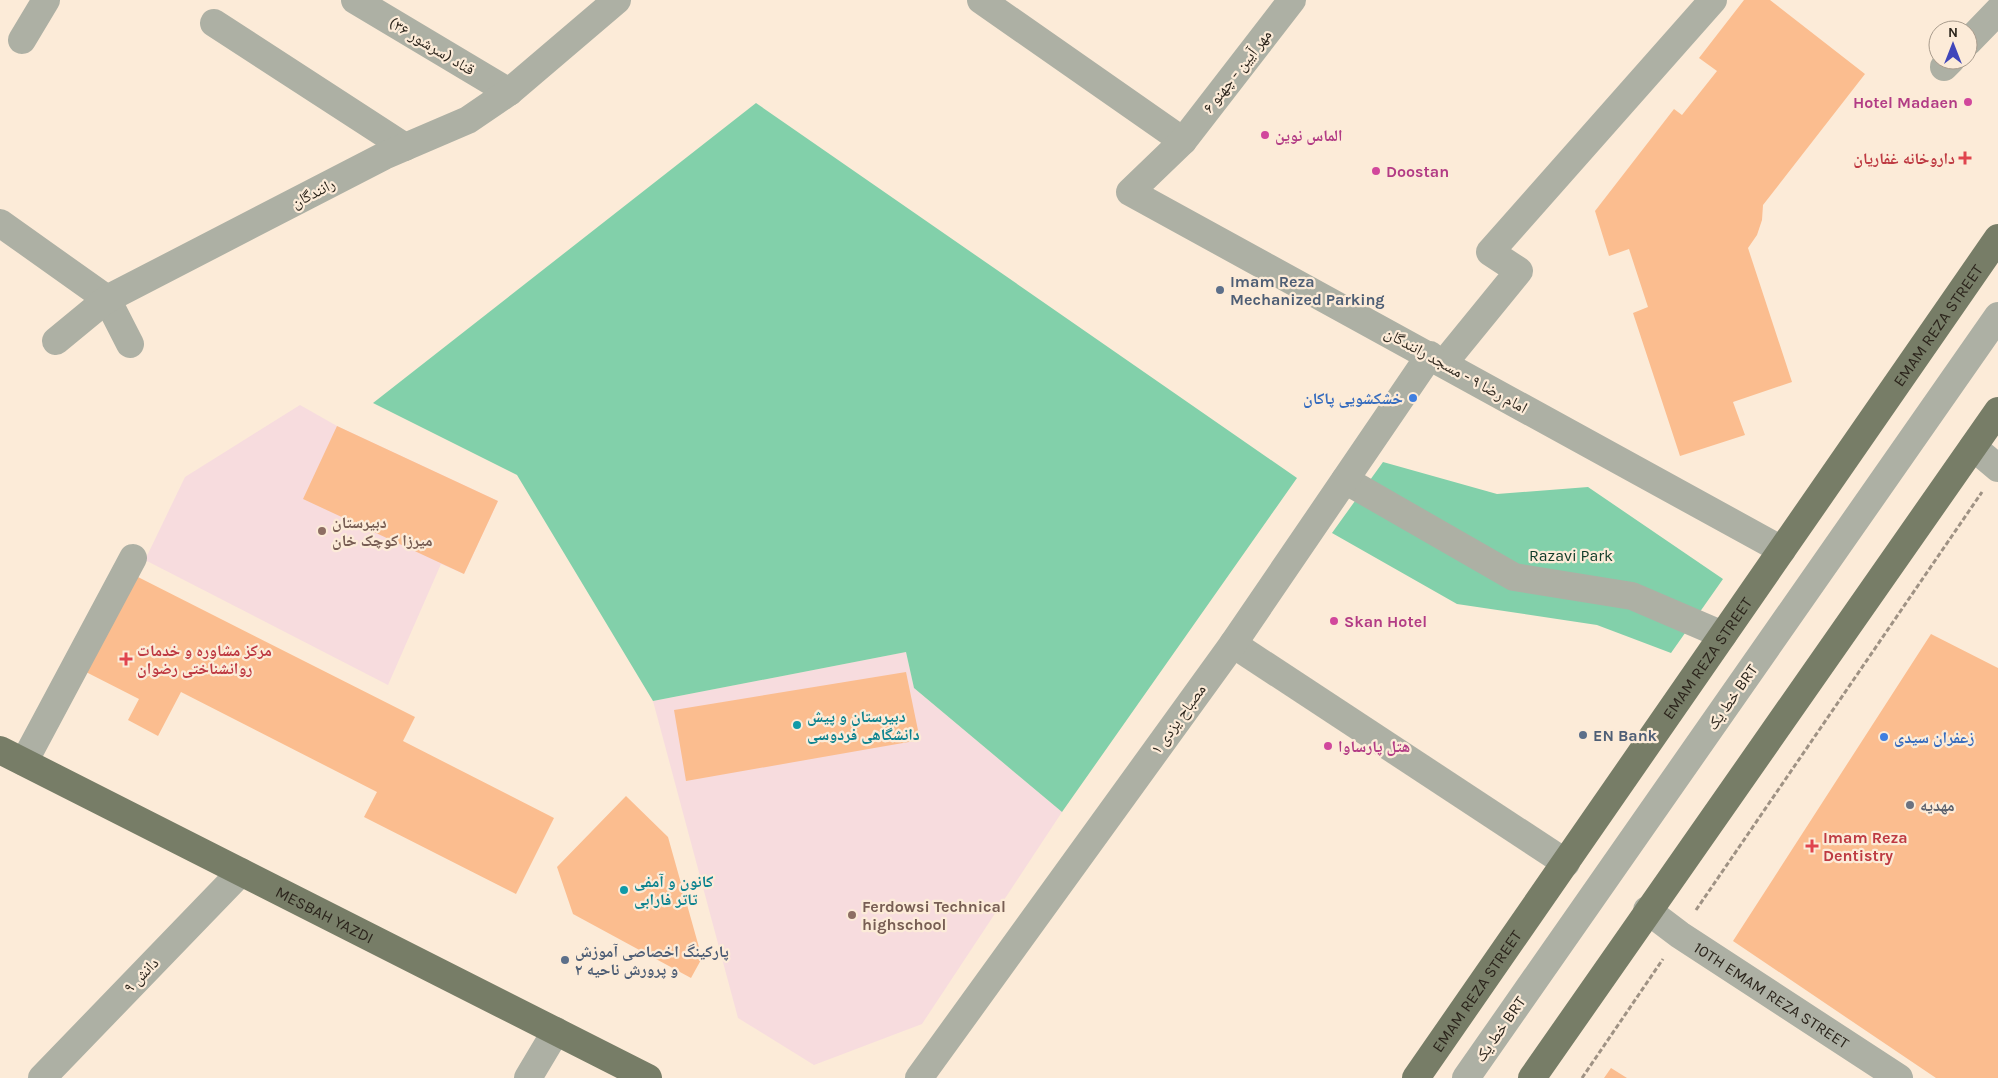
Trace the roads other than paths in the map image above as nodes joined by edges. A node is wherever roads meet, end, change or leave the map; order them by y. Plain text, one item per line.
1 (46, 0) edge
2 (354, 0) edge
3 (617, 0) edge
4 (981, 0) edge
5 (1292, 0) edge
6 (1713, 0) edge
7 (1998, 11) edge
8 (214, 23) dead end
9 (1978, 32) edge
10 (22, 40) dead end
11 (509, 92) junction
12 (1183, 141) junction
13 (405, 146) junction
14 (1130, 192) joint
15 (0, 223) edge
16 (1998, 238) edge
17 (107, 299) junction
18 (1998, 316) edge
19 (1998, 340) edge
20 (56, 341) dead end
21 (130, 344) dead end
22 (1437, 359) junction
23 (1998, 411) edge
24 (1973, 447) junction
25 (1992, 477) edge
26 (1345, 480) junction
27 (1782, 550) junction
28 (133, 558) dead end
29 (1723, 635) junction
30 (1233, 644) junction
31 (12, 756) edge
32 (1566, 863) junction
33 (241, 872) junction
34 (1647, 910) junction
35 (556, 1031) junction
36 (42, 1078) edge
37 (528, 1078) edge
38 (648, 1078) edge
39 (919, 1078) edge
40 (1416, 1078) edge
41 (1466, 1078) edge
42 (1484, 1078) edge
43 (1532, 1078) edge
44 (1899, 1078) edge

1 - 10 street
2 - 11 street, قناد (سرشور ۳۶)
3 - 11 street, رانندگان
4 - 12 street
5 - 12 street, مهر آیین - چهنو ۶
6 - 22 street, مصباح یزدی ۱
7 - 9 street
8 - 13 street
11 - 13 street, رانندگان
12 - 14 street, مهر آیین - چهنو ۶
13 - 17 street, رانندگان
14 - 22 street, امام رضا ۹ - مسجد رانندگان
15 - 17 street
16 - 27 main road, EMAM REZA STREET
17 - 20 street, رانندگان
17 - 21 street
18 - 41 street, خط یک BRT
19 - 42 street, خط یک BRT
22 - 26 street, مصباح یزدی ۱
22 - 27 street, امام رضا ۹ - مسجد رانندگان
23 - 24 main road
24 - 25 street
24 - 34 main road
26 - 29 street
26 - 30 street, مصباح یزدی ۱
27 - 29 main road, EMAM REZA STREET
28 - 31 street
29 - 32 main road, EMAM REZA STREET
30 - 32 street
30 - 39 street, مصباح یزدی ۱
31 - 33 main road, MESBAH YAZDI
32 - 40 main road, EMAM REZA STREET
33 - 35 main road, MESBAH YAZDI
33 - 36 street, دانش ۹
34 - 43 main road
34 - 44 street, 10TH EMAM REZA STREET
35 - 37 street
35 - 38 main road, MESBAH YAZDI

